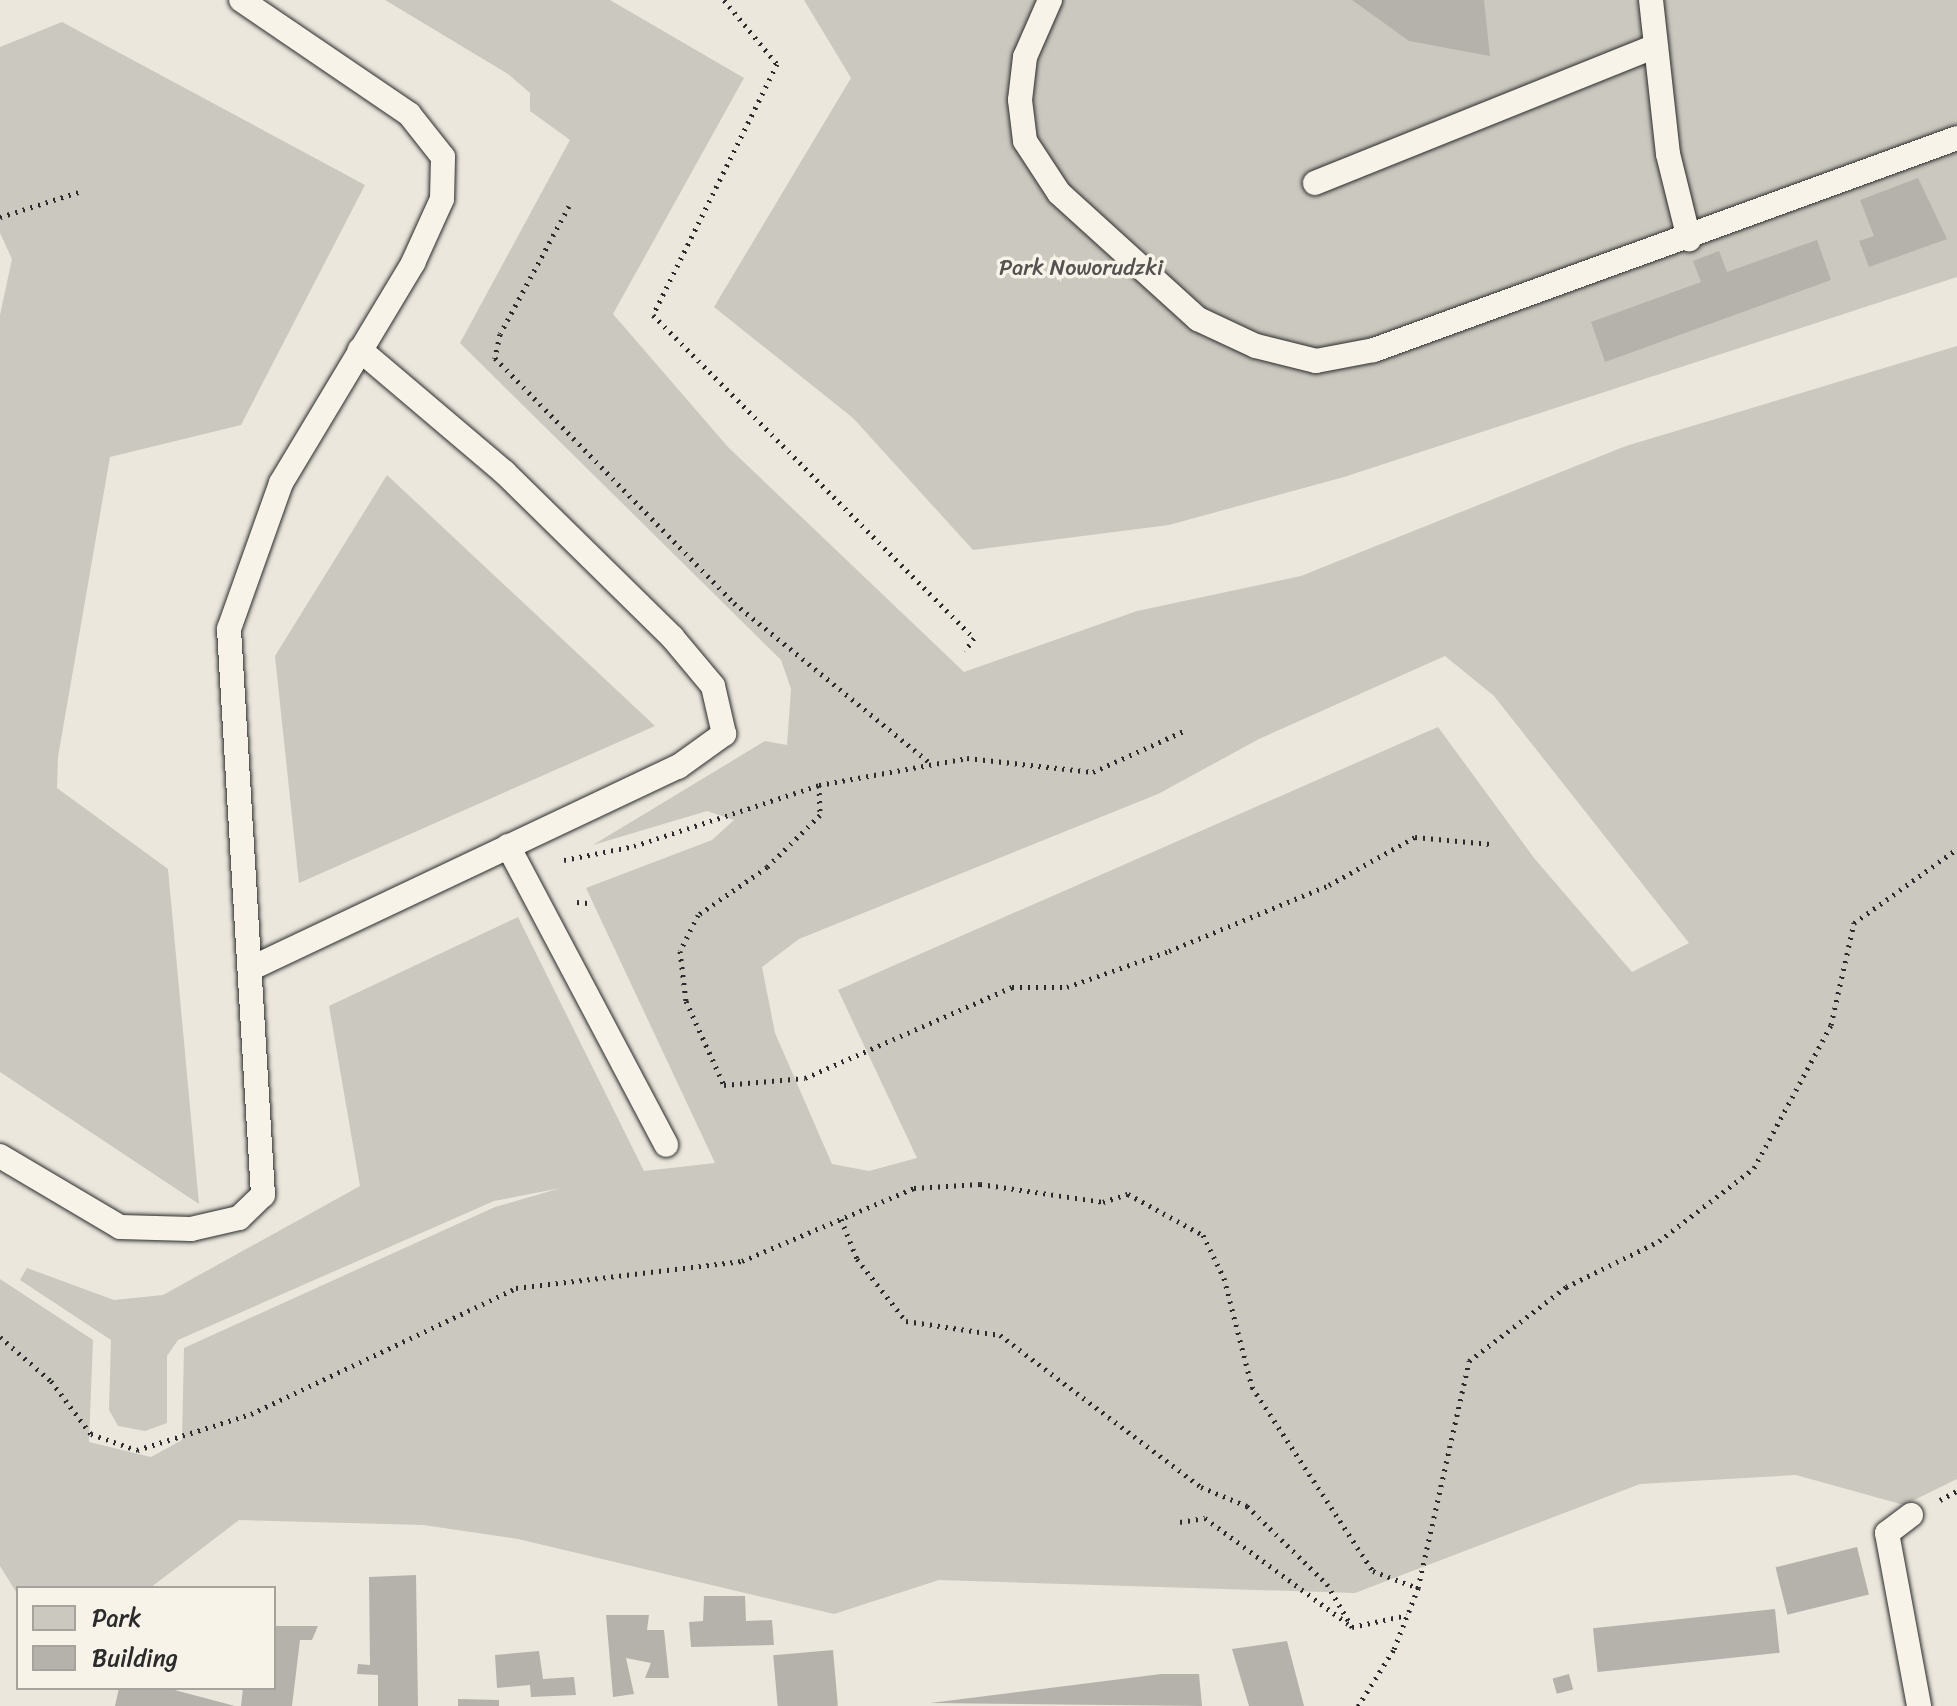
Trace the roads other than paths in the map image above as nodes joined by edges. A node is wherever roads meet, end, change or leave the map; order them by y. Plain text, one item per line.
1 (241, 0) edge
2 (1050, 0) edge
3 (1651, 0) edge
4 (1656, 46) junction
5 (1957, 138) edge
6 (1315, 183) dead end
7 (1689, 239) junction
8 (360, 350) junction
9 (508, 846) junction
10 (254, 967) junction
11 (666, 1145) dead end
12 (0, 1156) edge
13 (1911, 1515) dead end
14 (1919, 1706) edge

1 - 8 lane
2 - 7 lane
3 - 4 lane
4 - 6 lane
4 - 7 lane
5 - 7 lane
8 - 9 lane
8 - 10 lane
9 - 10 lane
9 - 11 lane
10 - 12 lane
13 - 14 lane

